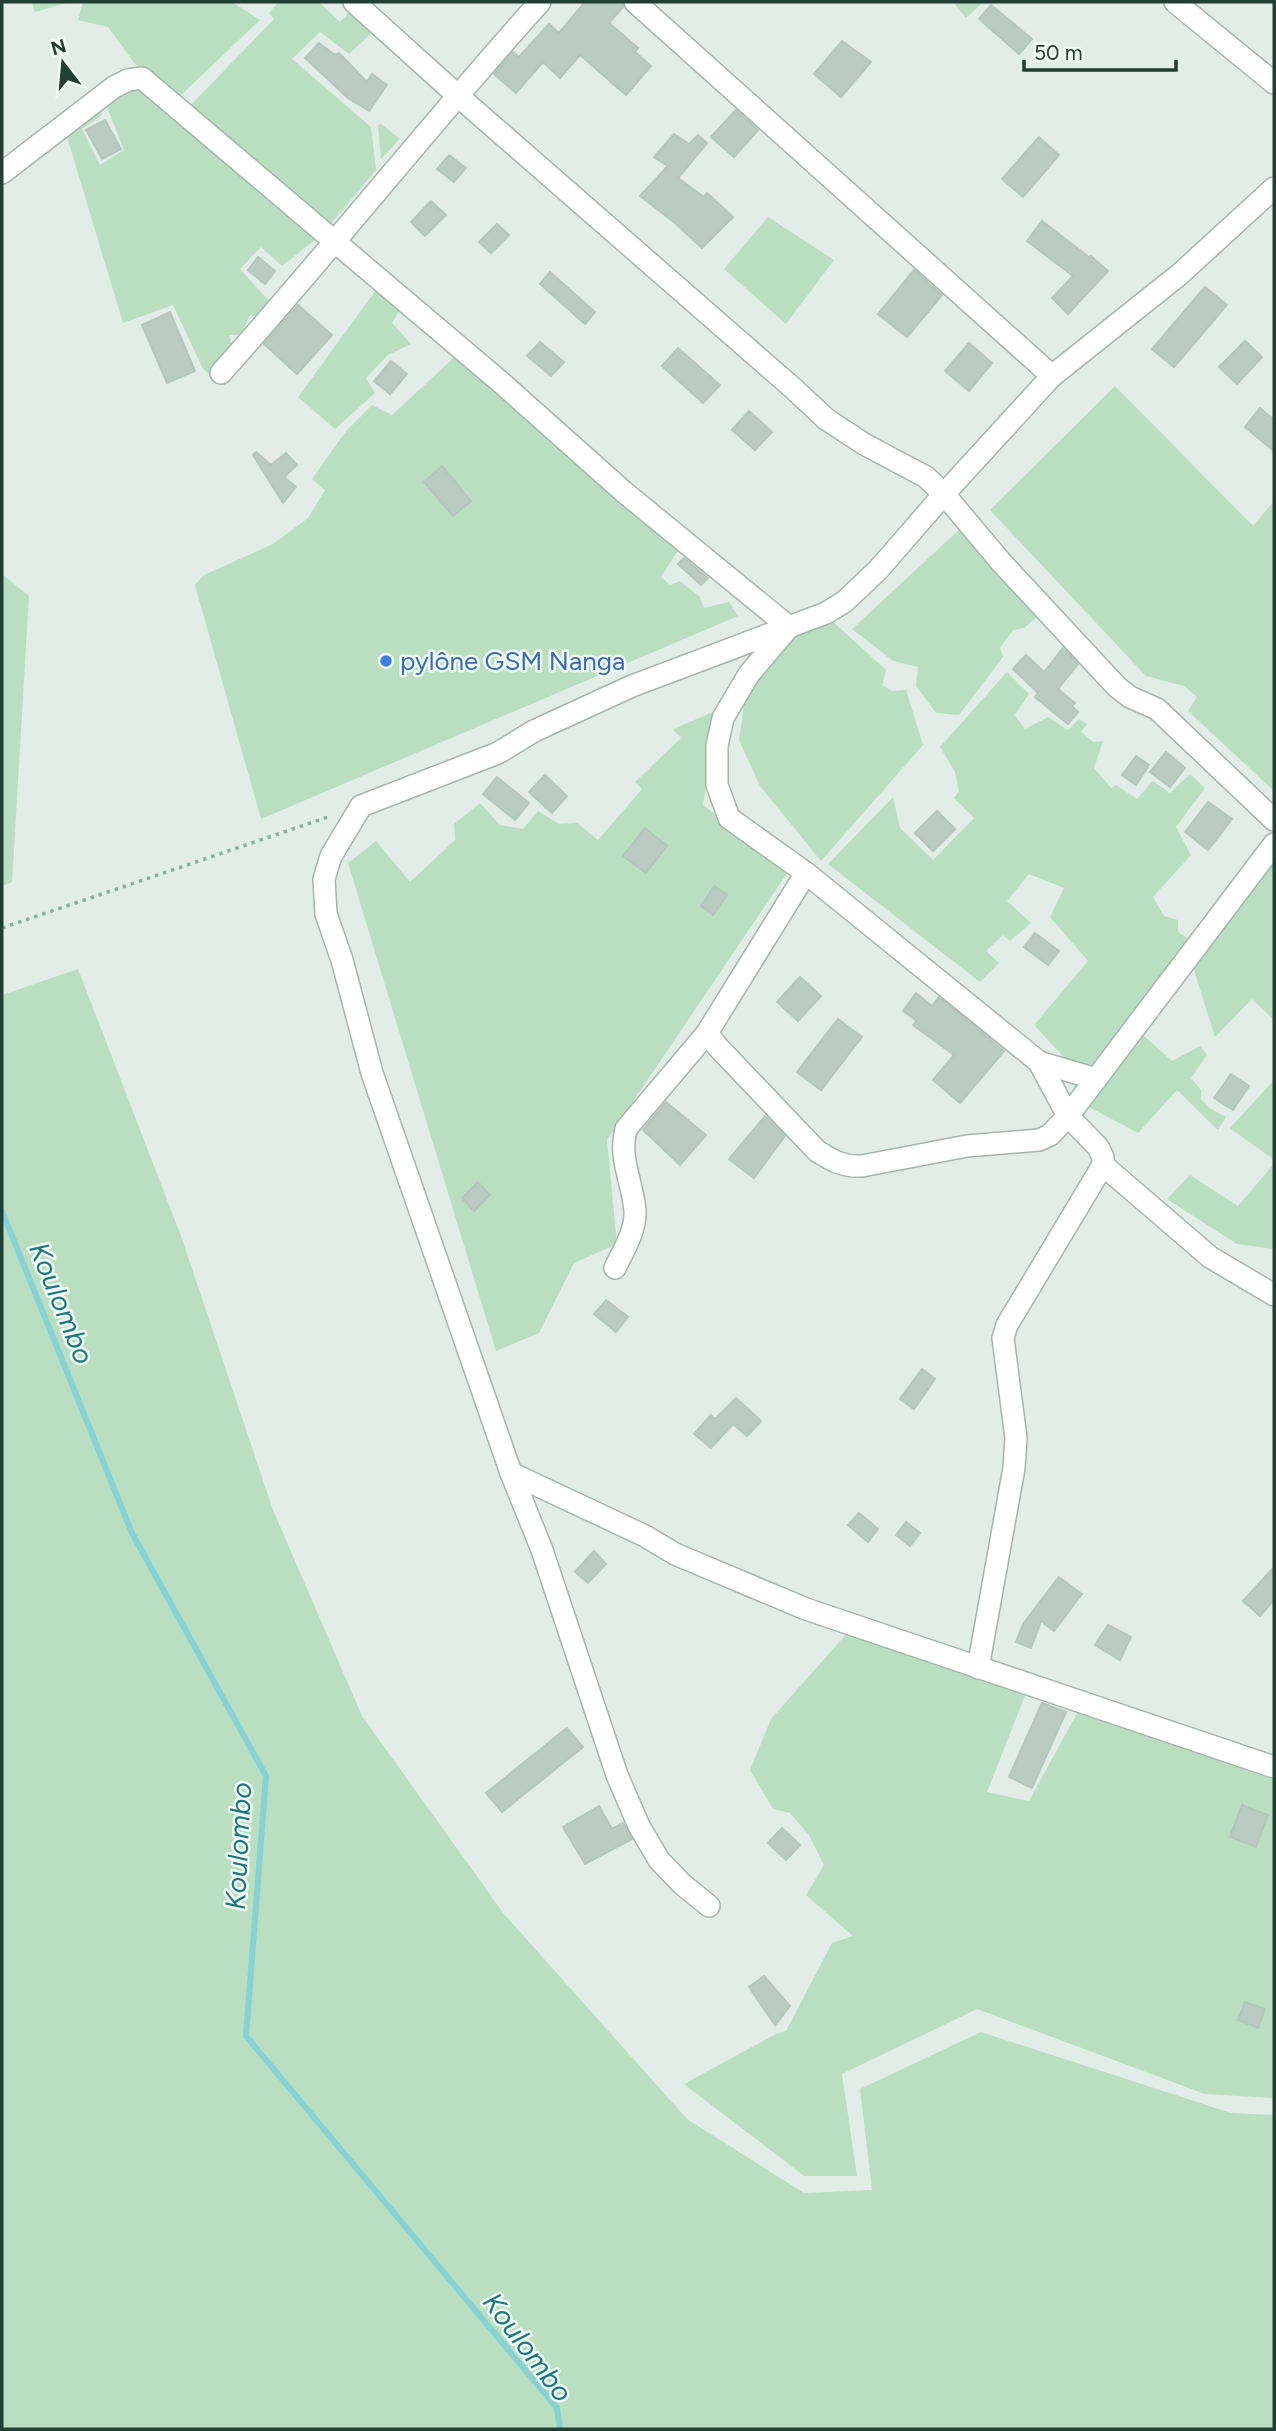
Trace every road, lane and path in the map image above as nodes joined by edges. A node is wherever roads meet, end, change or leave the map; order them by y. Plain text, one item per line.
1 (354, 2) edge
2 (540, 2) edge
3 (635, 2) edge
4 (1175, 2) edge
5 (1274, 83) edge
6 (457, 95) junction
7 (2, 173) edge
8 (1274, 188) edge
9 (334, 242) junction
10 (221, 373) dead end
11 (1052, 376) junction
12 (944, 494) junction
13 (789, 627) junction
14 (361, 806) junction
15 (1274, 820) edge
16 (1274, 844) edge
17 (806, 873) junction
18 (2, 928) edge
19 (707, 1033) junction
20 (1039, 1062) junction
21 (1096, 1079) junction
22 (1068, 1116) junction
23 (1103, 1165) junction
24 (615, 1268) dead end
25 (1274, 1295) edge
26 (511, 1473) junction
27 (978, 1668) junction
28 (1274, 1767) edge
29 (709, 1906) dead end

1 - 6 street
2 - 6 street
3 - 11 street
4 - 5 street
6 - 9 street
6 - 12 street
7 - 9 street
8 - 11 street
9 - 10 street
9 - 13 street
11 - 12 street
12 - 13 street
12 - 15 street
13 - 14 street
13 - 17 street
14 - 18 path
14 - 26 street
16 - 21 street
17 - 19 street
17 - 20 street
19 - 22 street
19 - 24 street
20 - 21 street
20 - 22 street
21 - 22 street
22 - 23 street
23 - 25 street
23 - 27 street
26 - 27 street
26 - 29 street
27 - 28 street

